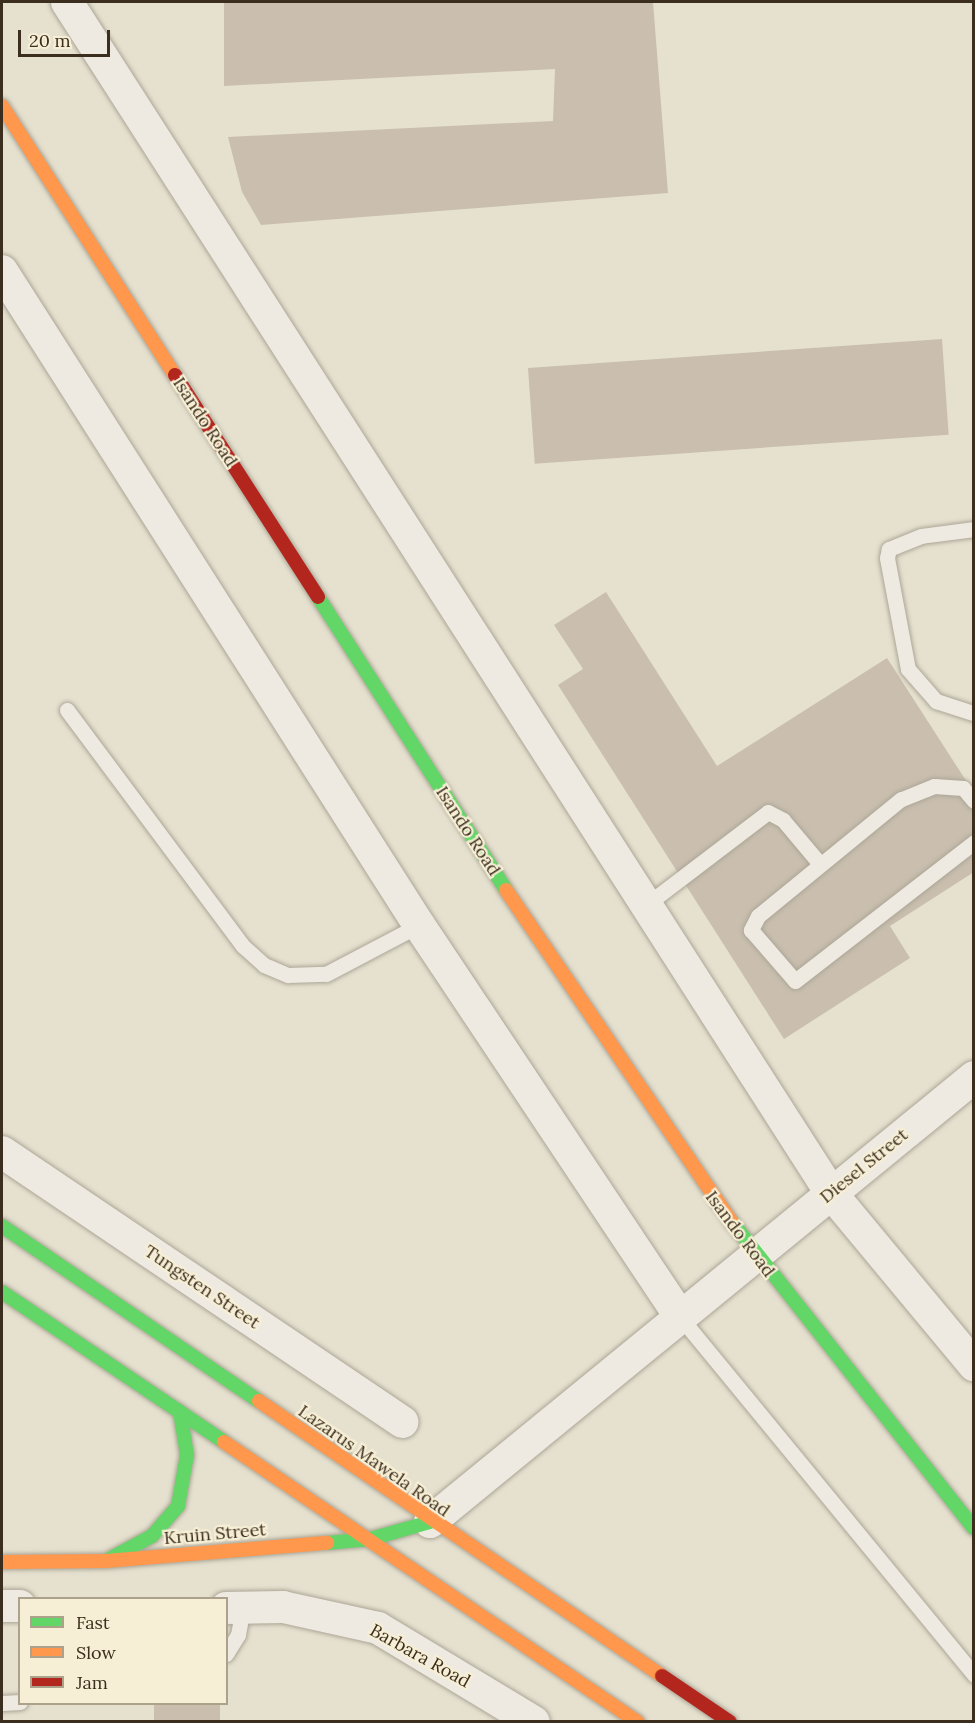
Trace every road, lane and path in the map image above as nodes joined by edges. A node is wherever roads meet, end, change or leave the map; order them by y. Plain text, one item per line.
1 (67, 2) edge
2 (2, 106) edge
3 (2, 271) edge
4 (974, 529) edge
5 (67, 710) dead end
6 (974, 713) edge
7 (974, 801) edge
8 (974, 842) edge
9 (820, 864) junction
10 (646, 905) junction
11 (419, 925) junction
12 (974, 1077) edge
13 (2, 1152) edge
14 (831, 1194) junction
15 (2, 1226) edge
16 (755, 1254) junction
17 (2, 1292) edge
18 (681, 1318) junction
19 (974, 1365) edge
20 (180, 1412) junction
21 (403, 1422) dead end
22 (430, 1522) junction
23 (974, 1528) edge
24 (370, 1539) junction
25 (106, 1561) junction
26 (2, 1562) edge
27 (2, 1606) edge
28 (18, 1606) edge
29 (235, 1608) edge
30 (228, 1651) edge
31 (974, 1675) edge
32 (18, 1702) edge
33 (2, 1703) edge
34 (534, 1722) edge
35 (638, 1722) edge
36 (730, 1722) edge

1 - 10 street
2 - 16 main road, Isando Road
3 - 11 street
4 - 6 lane
5 - 11 lane
7 - 9 lane
8 - 9 lane
9 - 10 lane
10 - 14 street
11 - 18 street
12 - 14 street, Diesel Street
13 - 21 street, Tungsten Street
14 - 16 street, Diesel Street
14 - 19 street
15 - 22 main road, Lazarus Mawela Road
16 - 18 street
16 - 23 main road, Isando Road
17 - 20 main road
18 - 22 street
18 - 31 lane
20 - 24 main road
20 - 25 main road
22 - 24 main road, Kruin Street
22 - 36 main road, Lazarus Mawela Road
24 - 25 main road, Kruin Street
24 - 35 main road
25 - 26 main road, Kruin Street
27 - 28 street
29 - 30 lane
29 - 34 street, Barbara Road
32 - 33 lane

